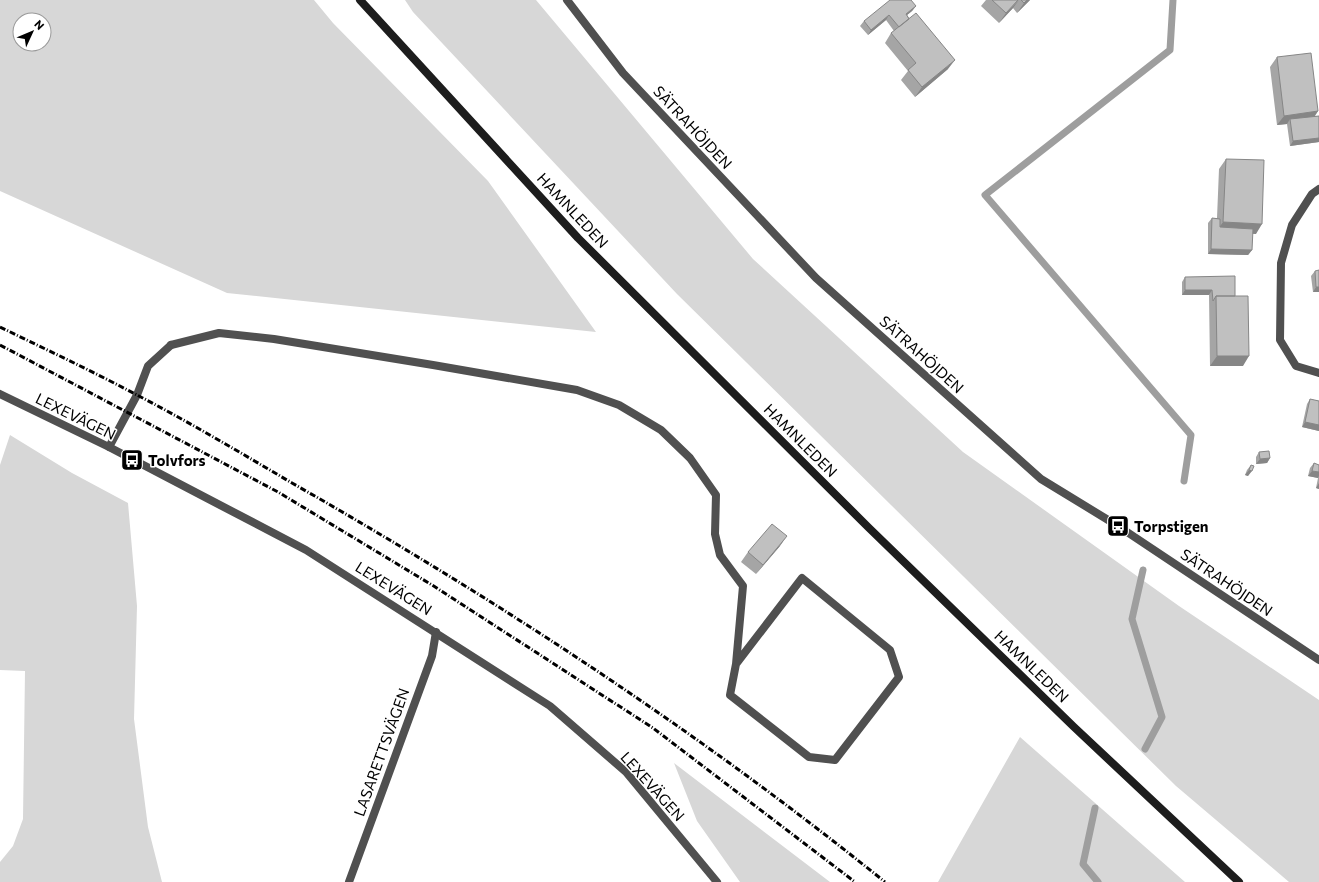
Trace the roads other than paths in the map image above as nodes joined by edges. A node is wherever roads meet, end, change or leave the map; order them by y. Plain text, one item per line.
1 (360, 0) edge
2 (567, 0) edge
3 (1319, 189) edge
4 (1319, 373) edge
5 (0, 394) edge
6 (110, 447) junction
7 (436, 632) junction
8 (1319, 660) edge
9 (736, 664) junction
10 (349, 882) edge
11 (717, 882) edge
12 (1239, 882) edge

1 - 12 main road, HAMNLEDEN
2 - 8 street, SÄTRAHÖJDEN
3 - 4 street
5 - 6 street, LEXEVÄGEN
6 - 7 street, LEXEVÄGEN
6 - 9 street
7 - 10 street, LASARETTSVÄGEN
7 - 11 street, LEXEVÄGEN
9 - 9 street

